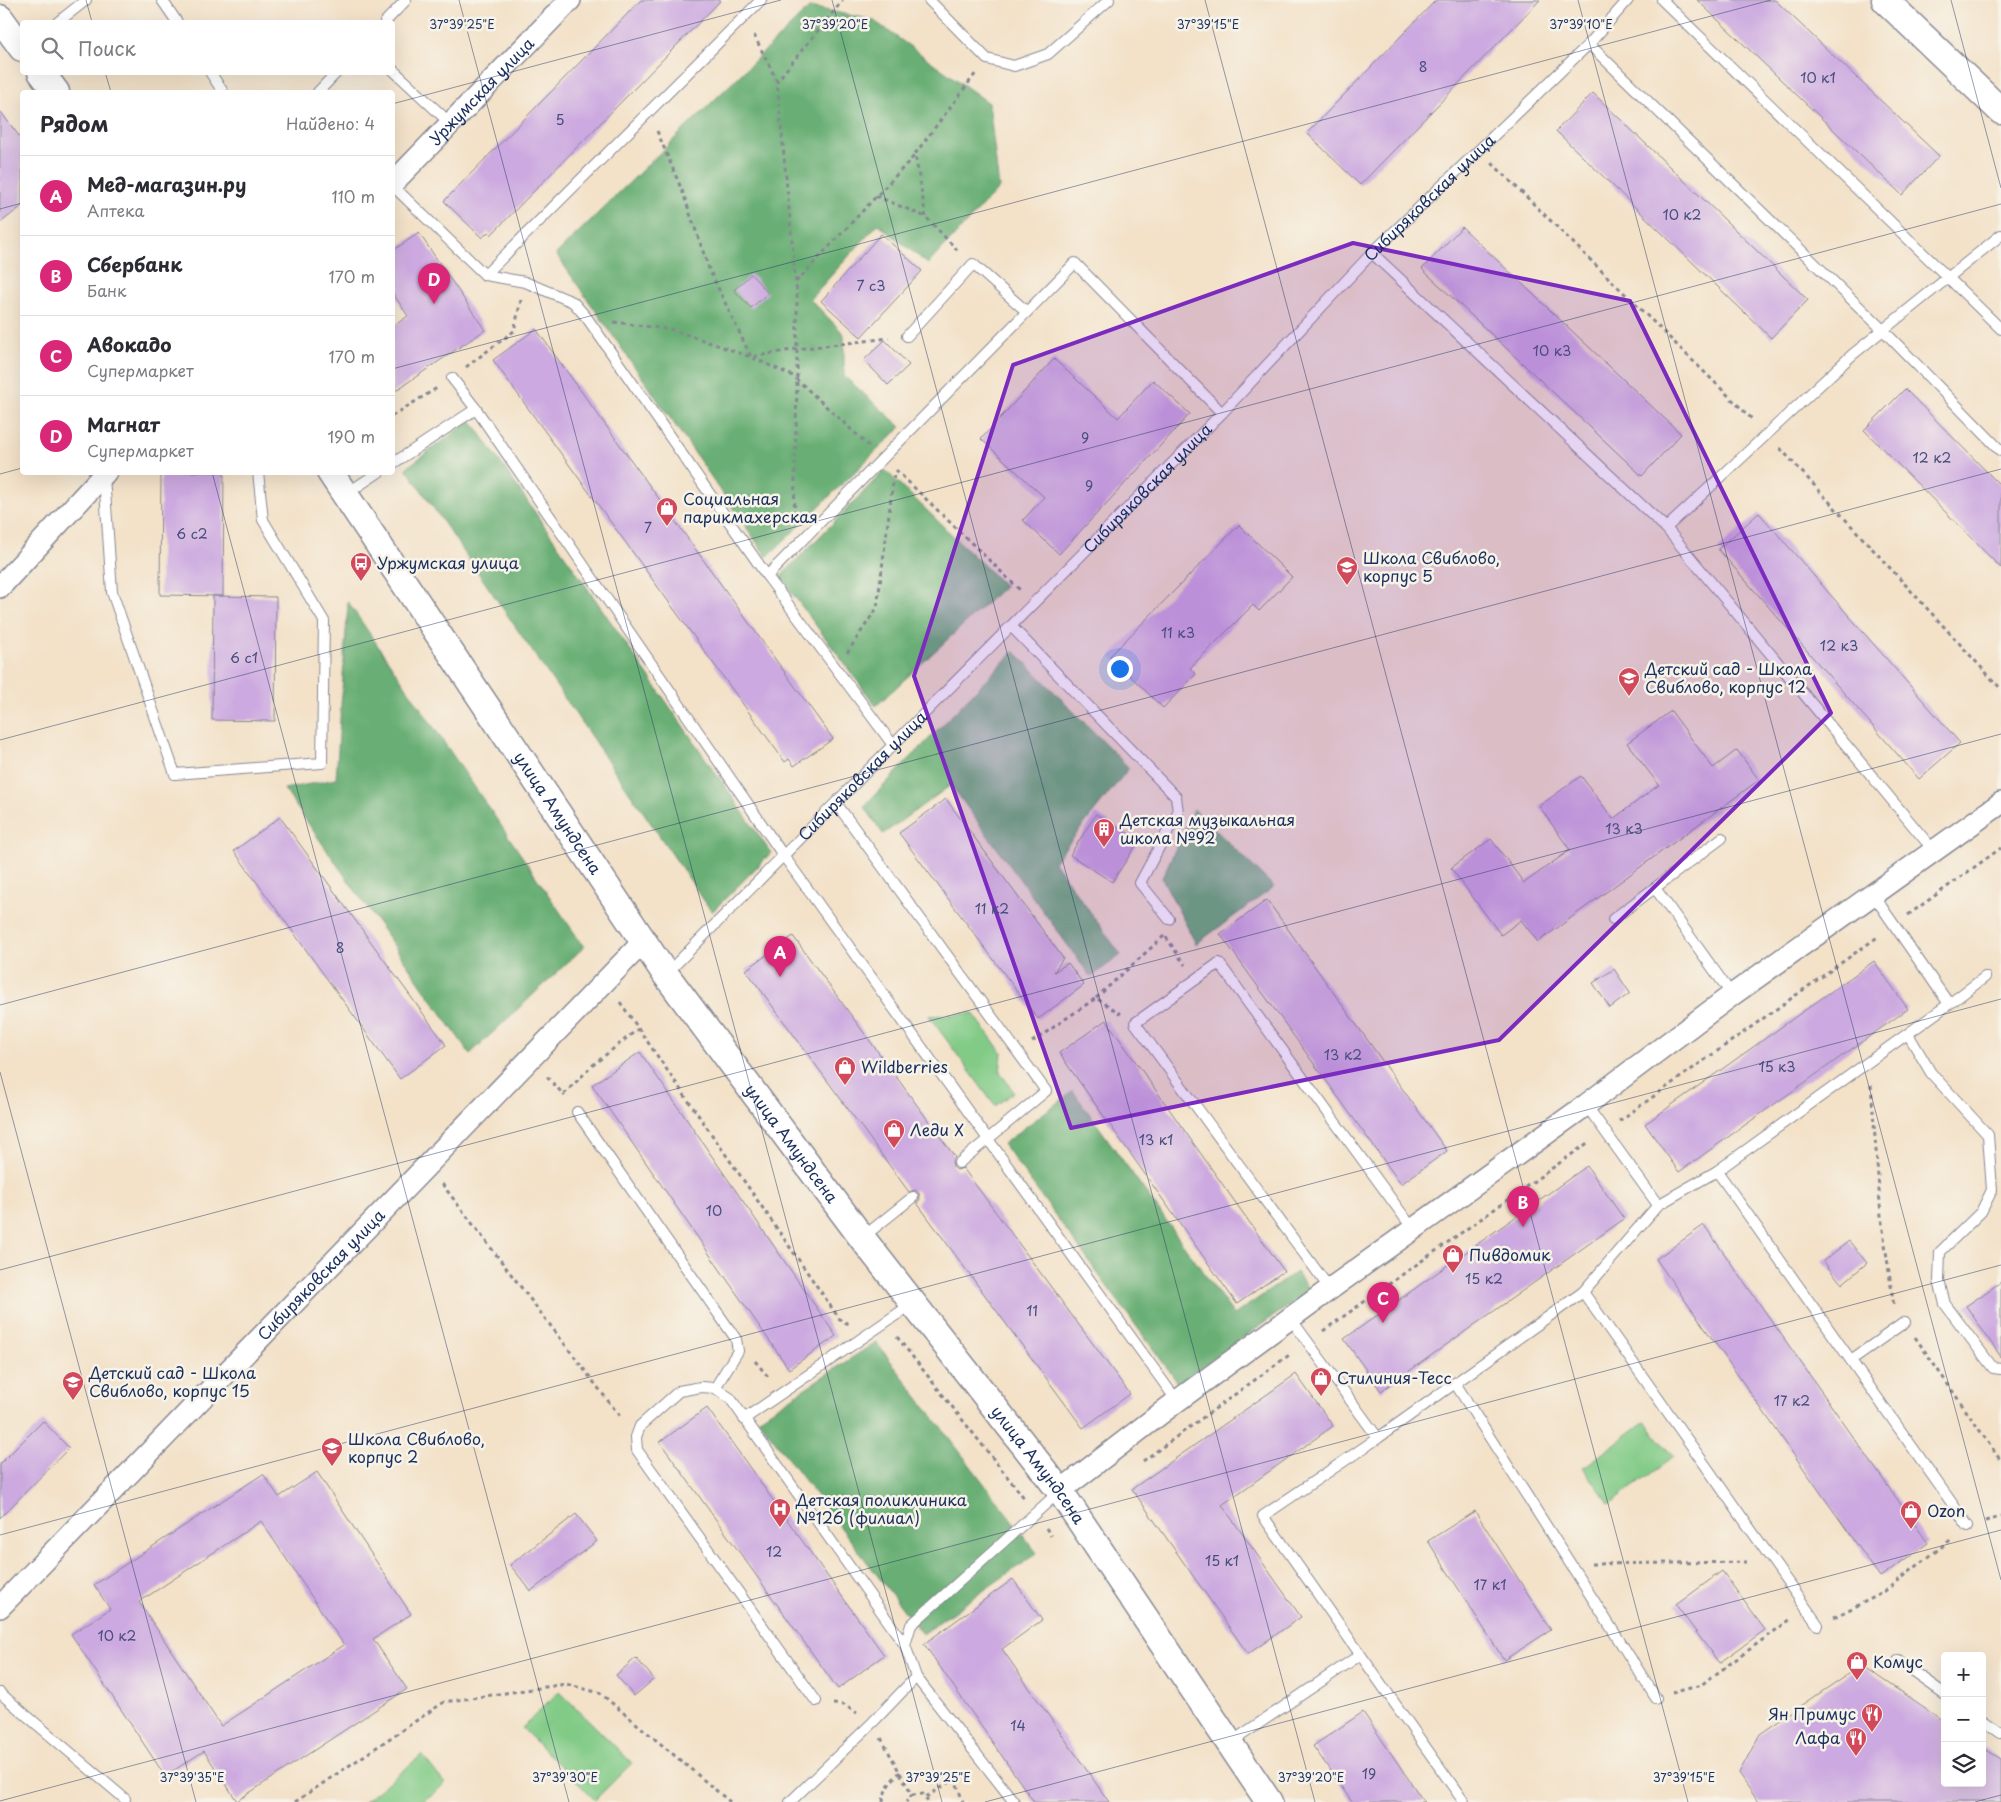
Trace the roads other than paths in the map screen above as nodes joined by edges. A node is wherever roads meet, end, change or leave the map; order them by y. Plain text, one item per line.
1 (86, 0) edge
2 (162, 0) edge
3 (406, 0) edge
4 (570, 0) edge
5 (760, 0) edge
6 (929, 0) edge
7 (1109, 0) edge
8 (1628, 0) edge
9 (1662, 0) edge
10 (1885, 0) edge
11 (0, 18) edge
12 (61, 20) edge
13 (176, 20) edge
14 (387, 20) edge
15 (1589, 44) junction
16 (20, 45) edge
17 (395, 72) edge
18 (43, 75) edge
19 (212, 75) edge
20 (334, 75) edge
21 (54, 90) edge
22 (222, 90) edge
23 (320, 90) edge
24 (2001, 110) edge
25 (451, 124) junction
26 (395, 182) edge
27 (395, 188) edge
28 (2001, 235) edge
29 (1372, 253) junction
30 (485, 275) junction
31 (1948, 278) junction
32 (1027, 312) junction
33 (2001, 329) edge
34 (1883, 330) junction
35 (907, 336) road end
36 (452, 378) road end
37 (476, 410) junction
38 (1222, 413) junction
39 (2001, 451) edge
40 (395, 462) edge
41 (104, 475) edge
42 (105, 475) edge
43 (258, 475) edge
44 (332, 475) edge
45 (375, 475) edge
46 (345, 495) junction
47 (1666, 528) junction
48 (767, 576) junction
49 (0, 587) edge
50 (1012, 626) junction
51 (893, 746) junction
52 (836, 803) junction
53 (2001, 803) edge
54 (1722, 838) dead end
55 (1934, 851) junction
56 (783, 855) junction
57 (1655, 888) junction
58 (1874, 896) junction
59 (1169, 919) dead end
60 (1613, 919) dead end
61 (643, 942) junction
62 (666, 975) junction
63 (1985, 977) dead end
64 (1732, 995) junction
65 (1949, 1004) junction
66 (1908, 1034) junction
67 (1586, 1105) junction
68 (578, 1112) road end
69 (987, 1139) junction
70 (959, 1163) dead end
71 (1718, 1171) junction
72 (913, 1197) dead end
73 (1658, 1205) junction
74 (1413, 1229) junction
75 (862, 1238) junction
76 (1330, 1289) junction
77 (1583, 1292) junction
78 (913, 1304) junction
79 (1291, 1319) junction
80 (1905, 1322) road end
81 (1851, 1360) junction
82 (2001, 1370) edge
83 (1455, 1383) junction
84 (716, 1388) junction
85 (1176, 1402) junction
86 (744, 1419) junction
87 (1378, 1438) junction
88 (1060, 1491) junction
89 (1968, 1526) road end
90 (0, 1607) edge
91 (1818, 1625) road end
92 (905, 1645) junction
93 (1360, 1654) junction
94 (1898, 1661) dead end
95 (916, 1677) junction
96 (1941, 1691) edge
97 (0, 1693) edge
98 (1656, 1698) road end
99 (816, 1701) road end
100 (1986, 1723) edge
101 (2001, 1733) edge
102 (1230, 1743) junction
103 (125, 1799) dead end
104 (790, 1802) edge
105 (1014, 1802) edge
106 (1269, 1802) edge
107 (1464, 1802) edge

1 - 12 lane
2 - 13 lane
3 - 14 lane
4 - 25 street, Уржумская улица
5 - 30 lane
6 - 7 lane
8 - 15 lane, Сибиряковская улица
9 - 31 lane
10 - 24 street
11 - 16 street
15 - 29 lane, Сибиряковская улица
15 - 34 lane
17 - 25 lane
18 - 21 street
19 - 22 lane
20 - 23 lane
25 - 26 street, Уржумская улица
27 - 30 lane
28 - 31 lane
29 - 38 lane, Сибиряковская улица
29 - 47 lane
30 - 48 lane
31 - 33 lane
31 - 34 lane
32 - 35 lane
32 - 38 lane
32 - 48 lane
34 - 39 lane
34 - 47 lane
36 - 37 lane
37 - 40 lane
37 - 56 lane
38 - 50 lane, Сибиряковская улица
41 - 49 street
42 - 43 lane
44 - 46 street, улица Амундсена
45 - 46 lane
46 - 61 street, улица Амундсена
47 - 55 lane
48 - 51 lane
50 - 51 lane, Сибиряковская улица
50 - 59 lane
51 - 52 lane, Сибиряковская улица
52 - 56 lane, Сибиряковская улица
52 - 69 lane
53 - 55 street
54 - 57 lane
55 - 58 street
56 - 62 lane, Сибиряковская улица
56 - 69 lane
57 - 60 lane
57 - 64 lane
58 - 64 street
58 - 65 lane
61 - 62 street, улица Амундсена
61 - 90 street, Сибиряковская улица
62 - 75 street, улица Амундсена
63 - 65 lane
64 - 67 street
65 - 66 lane
66 - 71 lane
66 - 82 lane
67 - 73 lane
67 - 74 street
68 - 84 lane
69 - 70 lane
69 - 85 lane
71 - 73 lane
71 - 81 lane
72 - 75 lane
73 - 77 lane
74 - 76 street
74 - 76 lane
75 - 78 street, улица Амундсена
76 - 79 street
77 - 83 lane
77 - 91 lane
78 - 86 lane
78 - 88 street, улица Амундсена
79 - 85 street
79 - 87 lane
80 - 81 lane
81 - 89 lane
83 - 87 lane
83 - 98 lane
84 - 86 lane
84 - 99 lane
85 - 88 street
86 - 92 lane
87 - 93 lane
88 - 92 lane
88 - 102 street, улица Амундсена
92 - 95 lane
93 - 102 lane
93 - 107 lane
94 - 96 lane
95 - 104 lane
95 - 105 lane
97 - 103 lane
100 - 101 lane
102 - 106 street, улица Амундсена

